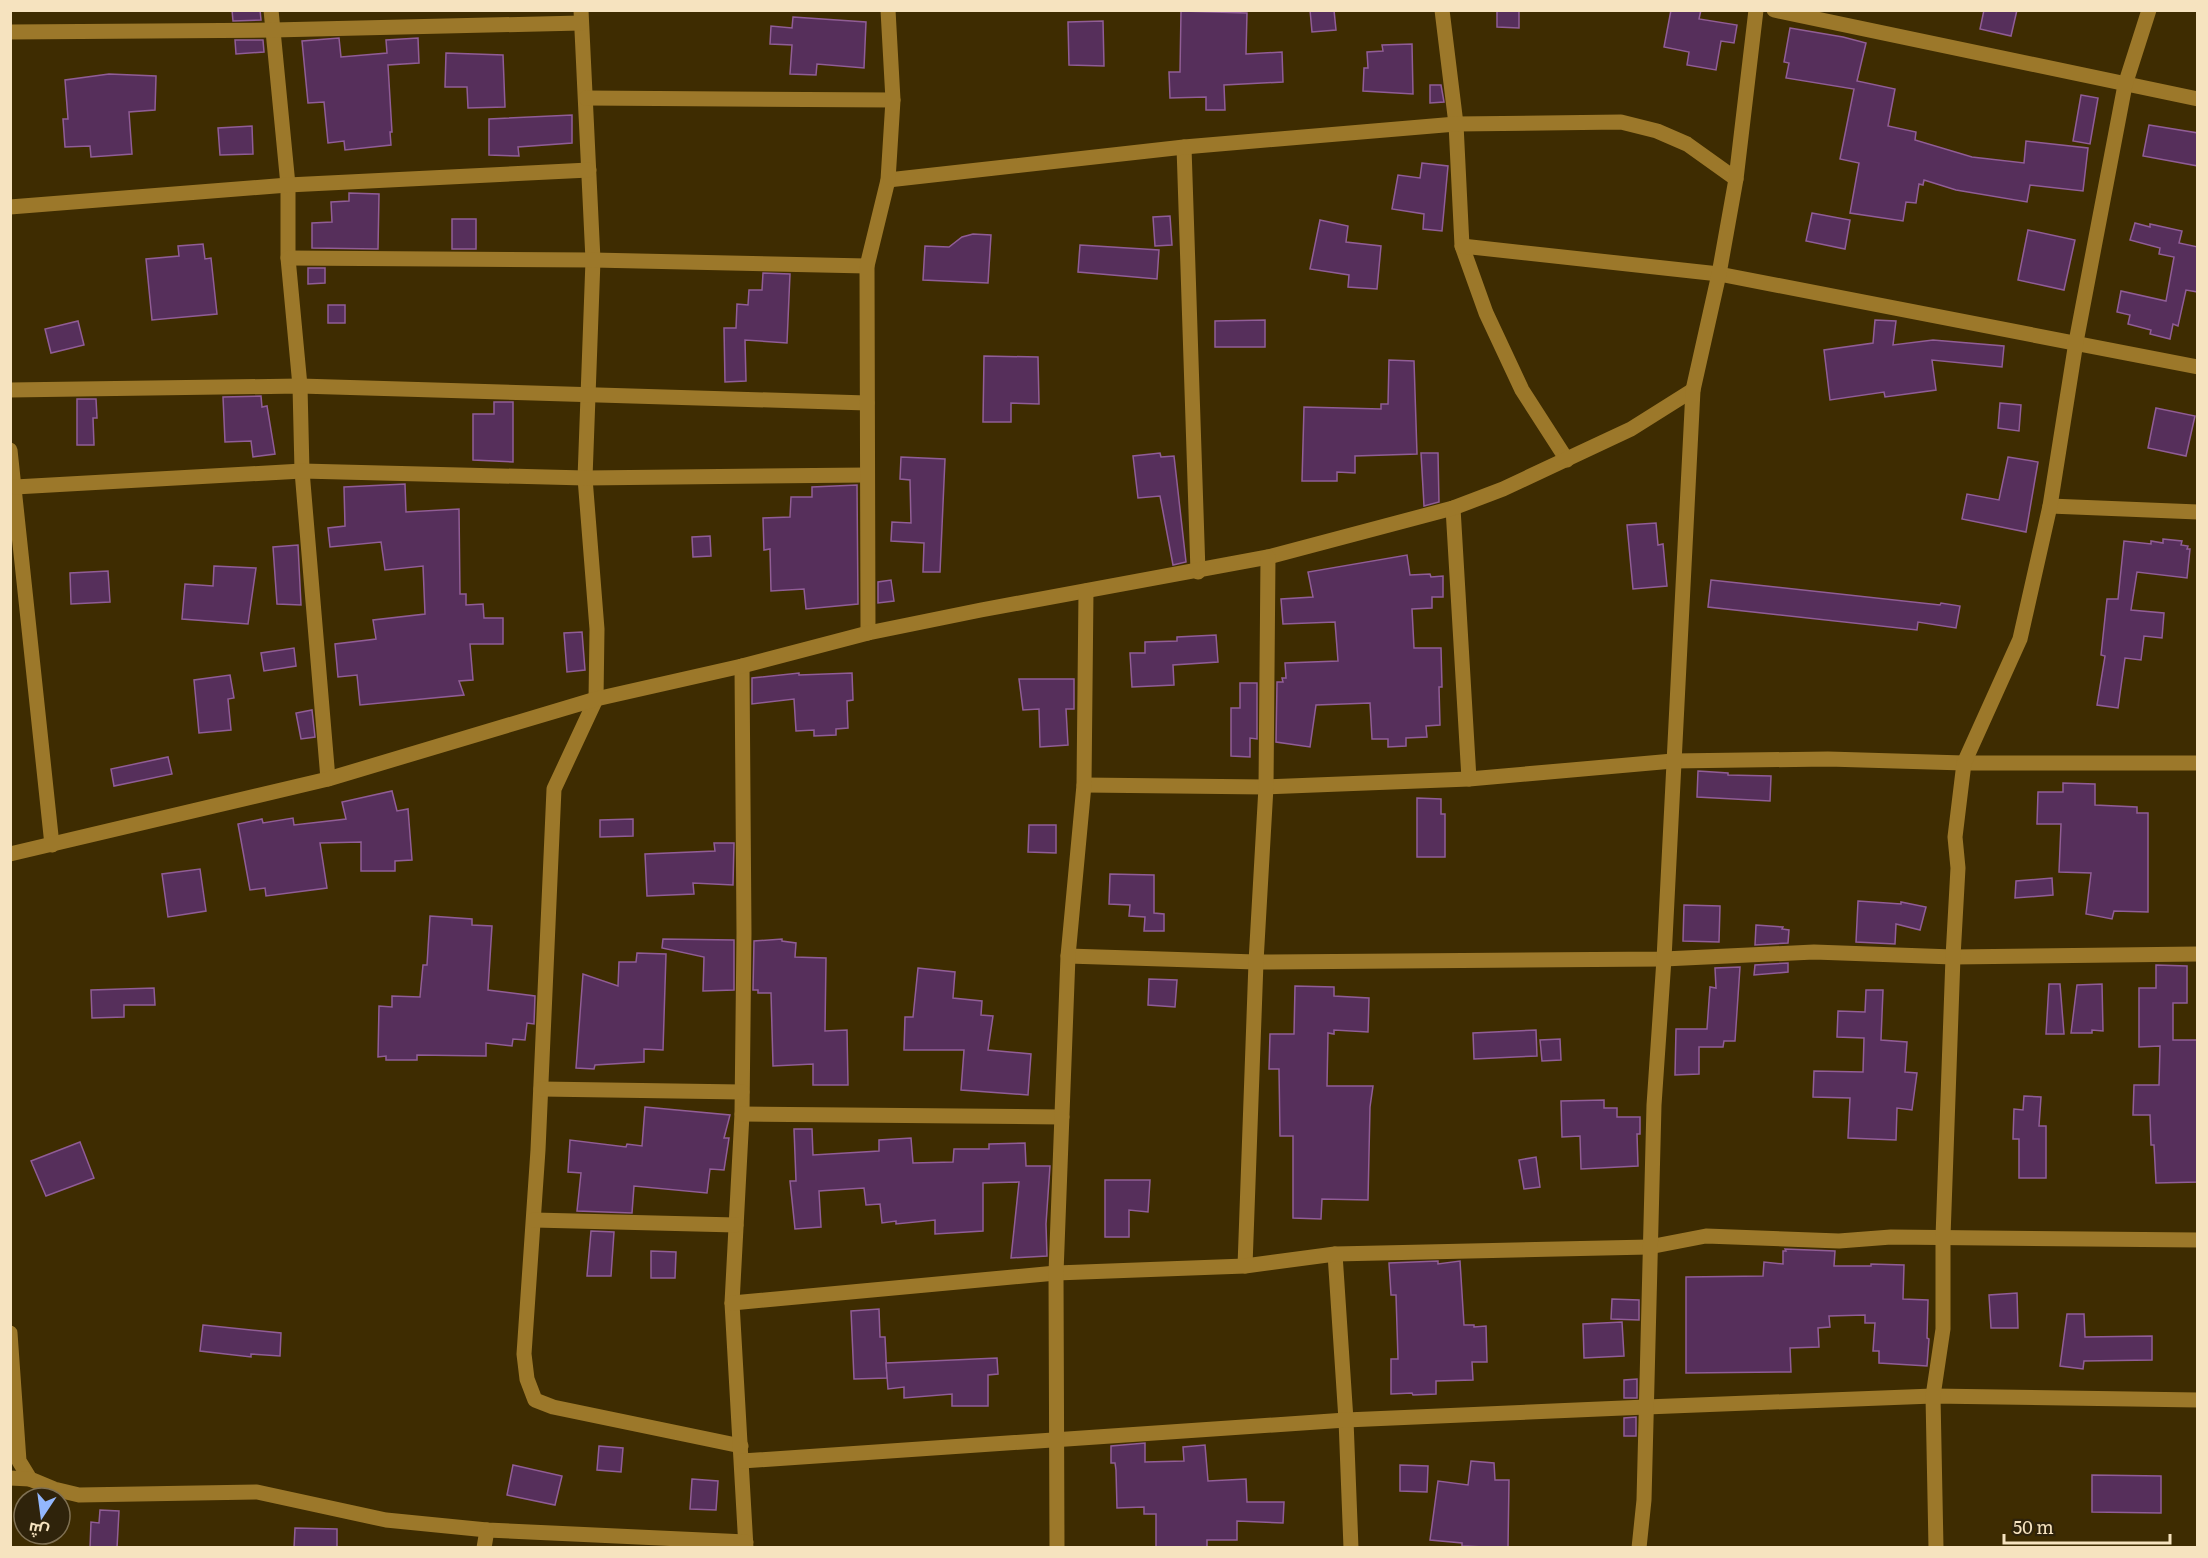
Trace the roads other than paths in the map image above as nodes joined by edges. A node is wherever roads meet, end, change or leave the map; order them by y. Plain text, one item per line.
1 (271, 10) edge
2 (888, 10) edge
3 (1442, 10) edge
4 (1756, 10) edge
5 (1774, 10) edge
6 (2149, 10) edge
7 (581, 17) edge
8 (273, 30) junction
9 (10, 32) edge
10 (2125, 85) junction
11 (586, 98) junction
12 (2198, 99) edge
13 (893, 100) junction
14 (1456, 124) junction
15 (1184, 147) junction
16 (589, 170) junction
17 (1736, 179) junction
18 (888, 180) junction
19 (288, 185) junction
20 (10, 207) edge
21 (1462, 246) junction
22 (288, 258) junction
23 (593, 260) junction
24 (867, 266) junction
25 (1719, 274) junction
26 (2076, 342) junction
27 (2198, 367) edge
28 (300, 386) junction
29 (10, 390) edge
30 (1693, 390) junction
31 (589, 393) junction
32 (867, 403) junction
33 (10, 450) edge
34 (1567, 460) junction
35 (302, 471) junction
36 (866, 475) junction
37 (585, 478) junction
38 (15, 487) junction
39 (2050, 506) junction
40 (1453, 507) junction
41 (2198, 512) edge
42 (14, 535) edge
43 (1268, 557) junction
44 (1198, 572) junction
45 (1086, 591) junction
46 (868, 633) junction
47 (742, 666) junction
48 (596, 699) junction
49 (1673, 761) junction
50 (1964, 763) junction
51 (2198, 763) edge
52 (1469, 778) junction
53 (328, 779) junction
54 (1084, 785) junction
55 (1266, 787) junction
56 (52, 845) junction
57 (10, 854) edge
58 (2198, 954) edge
59 (1068, 956) junction
60 (1953, 957) junction
61 (1664, 959) junction
62 (1256, 962) junction
63 (541, 1089) junction
64 (742, 1092) junction
65 (742, 1114) junction
66 (1062, 1117) junction
67 (534, 1220) junction
68 (736, 1225) junction
69 (1943, 1237) junction
70 (2198, 1240) edge
71 (1649, 1247) junction
72 (1335, 1254) junction
73 (1245, 1266) junction
74 (1056, 1273) junction
75 (732, 1303) junction
76 (10, 1333) edge
77 (1933, 1396) junction
78 (2198, 1400) edge
79 (1646, 1407) junction
80 (1346, 1420) junction
81 (1057, 1439) junction
82 (741, 1453) junction
83 (10, 1478) edge
84 (30, 1479) junction
85 (487, 1530) junction
86 (746, 1545) edge
87 (484, 1548) edge
88 (1057, 1548) edge
89 (1351, 1548) edge
90 (1639, 1548) edge
91 (1936, 1548) edge

1 - 8 street
2 - 13 street
3 - 14 street
4 - 17 street
5 - 10 street
6 - 10 street
7 - 8 street
7 - 11 street
8 - 9 street
8 - 19 street
10 - 12 street
10 - 26 street
11 - 13 street
11 - 16 street
13 - 18 street
14 - 15 street
14 - 17 street
14 - 21 street
15 - 18 street
15 - 44 street
16 - 19 street
16 - 23 street
17 - 25 street
18 - 24 street
19 - 20 street
19 - 22 street
21 - 25 street
21 - 34 street
22 - 23 street
22 - 28 street
23 - 24 street
23 - 31 street
24 - 32 street
25 - 26 street
25 - 30 street
26 - 27 street
26 - 39 street
28 - 29 street
28 - 31 street
28 - 35 street
30 - 34 street
30 - 49 street
31 - 32 street
31 - 37 street
32 - 36 street
33 - 38 street
34 - 40 street
35 - 37 street
35 - 38 street
35 - 53 street
36 - 37 street
36 - 46 street
37 - 48 street
38 - 42 street
39 - 41 street
39 - 50 street
40 - 43 street
40 - 52 street
42 - 56 street
43 - 44 street
43 - 55 street
44 - 45 street
45 - 46 street
45 - 54 street
46 - 47 street
47 - 48 street
47 - 64 street
48 - 53 street
48 - 63 street
49 - 50 street
49 - 52 street
49 - 61 street
50 - 51 street
50 - 60 street
52 - 55 street
53 - 56 street
54 - 55 street
54 - 59 street
55 - 62 street
56 - 57 street
58 - 60 street
59 - 62 street
59 - 66 street
60 - 61 street
60 - 69 street
61 - 62 street
61 - 71 street
62 - 73 street
63 - 64 street
63 - 67 street
64 - 65 street
65 - 66 street
65 - 68 street
66 - 74 street
67 - 68 street
67 - 82 street
68 - 75 street
69 - 70 street
69 - 71 street
69 - 77 street
71 - 72 street
71 - 79 street
72 - 73 street
72 - 80 street
73 - 74 street
74 - 75 street
74 - 81 street
75 - 82 street
76 - 84 street
77 - 78 street
77 - 79 street
77 - 91 street
79 - 80 street
79 - 90 street
80 - 81 street
80 - 89 street
81 - 82 street
81 - 88 street
82 - 86 street
83 - 84 street
84 - 85 street
85 - 86 street
85 - 87 street

